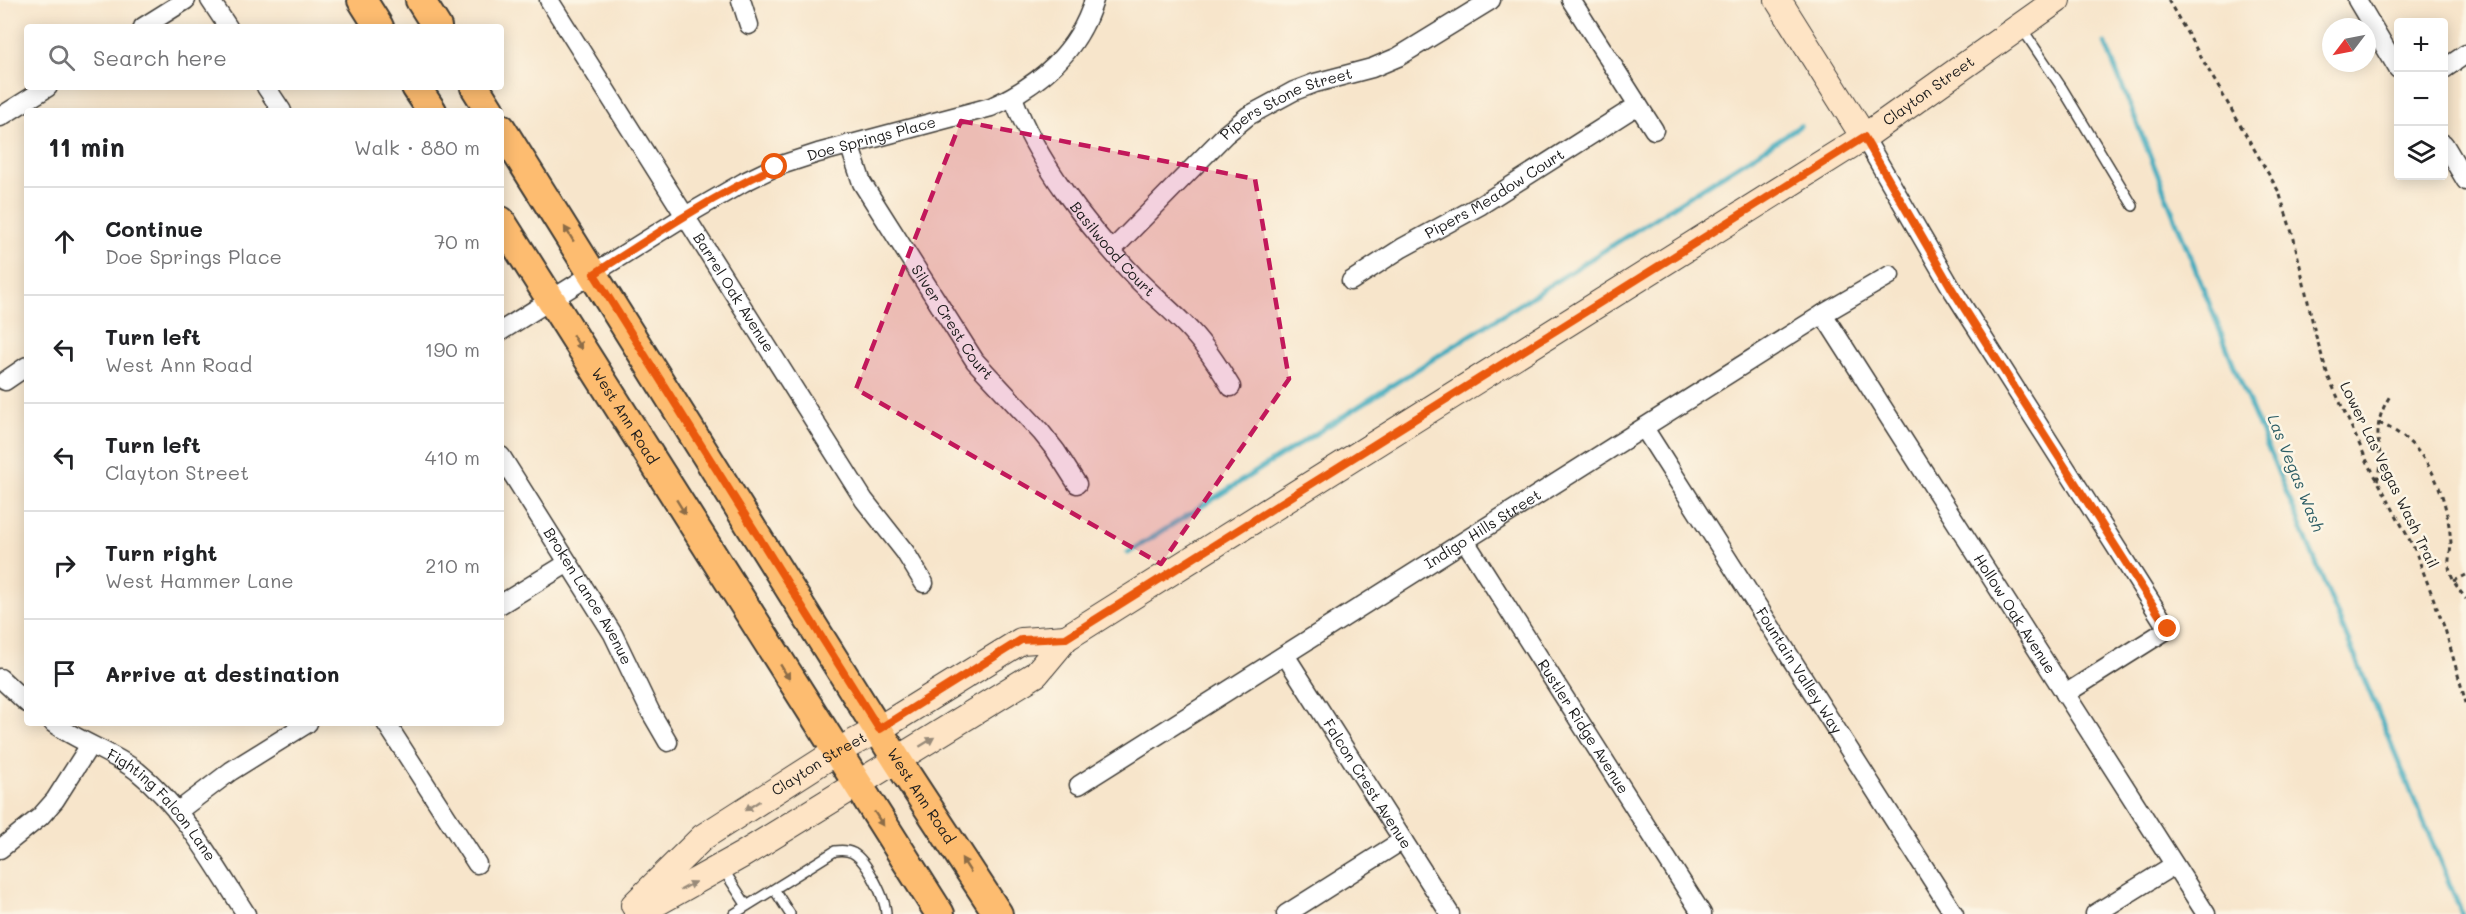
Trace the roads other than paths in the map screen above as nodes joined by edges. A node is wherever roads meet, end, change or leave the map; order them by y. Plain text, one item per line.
1 (186, 0) edge
2 (210, 0) edge
3 (362, 0) edge
4 (420, 0) edge
5 (549, 0) edge
6 (741, 0) edge
7 (1491, 0) edge
8 (1571, 0) edge
9 (1778, 0) edge
10 (2057, 0) edge
11 (2357, 0) edge
12 (1094, 1) edge
13 (148, 24) edge
14 (226, 24) edge
15 (377, 24) edge
16 (435, 24) edge
17 (749, 25) dead end
18 (2020, 25) junction
19 (2466, 54) edge
20 (2394, 62) edge
21 (2448, 66) edge
22 (43, 90) edge
23 (268, 90) edge
24 (419, 90) edge
25 (477, 90) edge
26 (1013, 97) junction
27 (1638, 105) junction
28 (280, 108) edge
29 (430, 108) edge
30 (488, 108) edge
31 (0, 117) edge
32 (1654, 130) dead end
33 (504, 133) edge
34 (1864, 137) junction
35 (849, 144) junction
36 (2448, 151) edge
37 (2466, 181) edge
38 (2133, 206) dead end
39 (685, 216) junction
40 (504, 226) edge
41 (1112, 250) junction
42 (594, 274) junction
43 (1890, 275) dead end
44 (1351, 281) dead end
45 (551, 301) junction
46 (1823, 314) junction
47 (504, 330) edge
48 (24, 368) edge
49 (5, 381) dead end
50 (1231, 387) dead end
51 (1644, 428) junction
52 (504, 461) edge
53 (1077, 484) dead end
54 (1465, 541) junction
55 (568, 562) junction
56 (924, 583) dead end
57 (504, 602) edge
58 (1066, 638) junction
59 (1285, 655) junction
60 (0, 678) edge
61 (2066, 694) junction
62 (24, 700) edge
63 (58, 726) edge
64 (303, 726) edge
65 (388, 726) edge
66 (879, 729) junction
67 (668, 742) dead end
68 (90, 745) junction
69 (836, 752) junction
70 (897, 760) junction
71 (856, 783) junction
72 (1079, 785) dead end
73 (177, 812) junction
74 (704, 837) junction
75 (1403, 840) junction
76 (0, 849) edge
77 (477, 864) dead end
78 (2174, 865) junction
79 (722, 867) junction
80 (774, 889) junction
81 (747, 906) junction
82 (938, 913) edge
83 (246, 914) edge
84 (626, 914) edge
85 (637, 914) edge
86 (734, 914) edge
87 (790, 914) edge
88 (886, 914) edge
89 (998, 914) edge
90 (1286, 914) edge
91 (1450, 914) edge
92 (1702, 914) edge
93 (1954, 914) edge
94 (2095, 914) edge
95 (2206, 914) edge

1 - 13 street
2 - 14 street
3 - 15 main road
4 - 16 main road
5 - 39 street, Barrel Oak Avenue
6 - 17 street
7 - 41 street, Pipers Stone Street
8 - 27 street
9 - 34 street
10 - 18 street, Clayton Street
11 - 20 street
12 - 26 street, Doe Springs Place
18 - 34 street, Clayton Street
18 - 38 lane
19 - 21 street
22 - 31 street
23 - 28 street
24 - 29 main road
25 - 30 main road
26 - 35 street, Doe Springs Place
26 - 41 street, Basilwood Court
27 - 32 street
27 - 44 street, Pipers Meadow Court
42 -> 33 main road, West Ann Road
34 - 58 street, Clayton Street
34 - 61 street
35 - 39 street, Doe Springs Place
35 - 53 street, Silver Crest Court
36 - 37 street
39 - 42 street, Doe Springs Place
39 - 56 street, Barrel Oak Avenue
40 - 45 main road, West Ann Road
41 - 50 street, Basilwood Court
42 - 45 street, Doe Springs Place
42 - 66 main road, West Ann Road
43 - 46 street, Indigo Hills Street
45 - 47 street, Doe Springs Place
45 -> 69 main road, West Ann Road
46 - 51 street, Indigo Hills Street
46 - 61 street, Hollow Oak Avenue
48 - 49 street
51 - 54 street, Indigo Hills Street
51 - 93 street, Fountain Valley Way
52 - 55 street, Broken Lance Avenue
54 - 59 street, Indigo Hills Street
54 - 92 street, Rustler Ridge Avenue
55 - 57 street
55 - 67 street, Broken Lance Avenue
58 - 66 street, Clayton Street
70 -> 58 street, Clayton Street
59 - 72 street, Indigo Hills Street
59 - 75 street, Falcon Crest Avenue
60 - 62 street
61 - 78 street, Hollow Oak Avenue
63 - 68 street, Fighting Falcon Lane
64 - 73 street
65 - 77 street
66 - 69 street, Clayton Street
66 - 70 main road, West Ann Road
68 - 73 street, Fighting Falcon Lane
68 - 76 street
69 - 71 main road, West Ann Road
69 -> 74 street, Clayton Street
70 - 71 street, Clayton Street
89 -> 70 main road, West Ann Road
71 - 79 street, Clayton Street
71 -> 82 main road, West Ann Road
73 - 83 street, Fighting Falcon Lane
74 - 79 street
74 - 84 street, Clayton Street
75 - 90 street
75 - 91 street, Falcon Crest Avenue
78 - 94 street
78 - 95 street, Hollow Oak Avenue
79 - 81 lane
85 -> 79 street, Clayton Street
80 - 81 lane
80 - 87 lane
80 - 88 lane
81 - 86 lane

